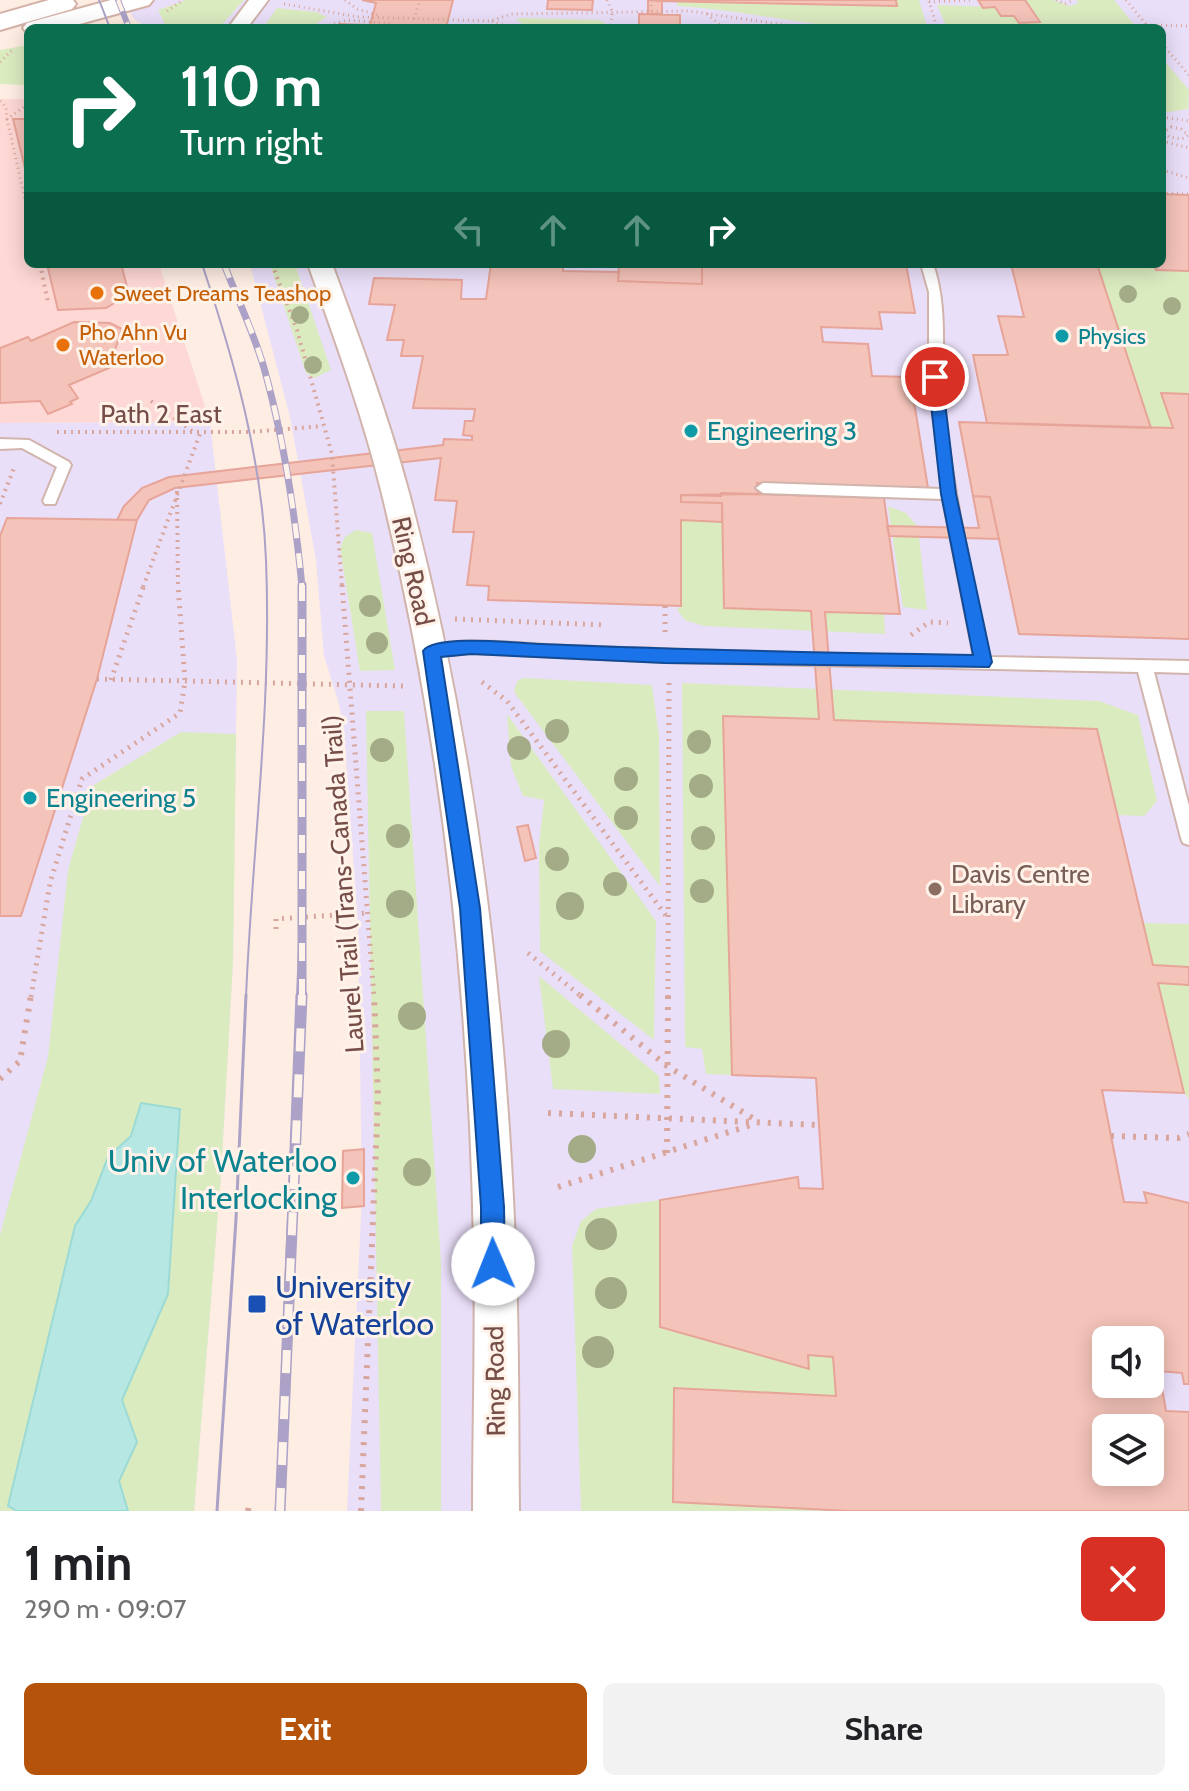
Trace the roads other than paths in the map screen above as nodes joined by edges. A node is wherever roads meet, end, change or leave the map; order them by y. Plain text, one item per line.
1 (77, 0) edge
2 (140, 0) edge
3 (269, 1) edge
4 (0, 22) edge
5 (55, 24) edge
6 (242, 24) edge
7 (322, 268) edge
8 (928, 268) edge
9 (0, 444) edge
10 (763, 488) dead end
11 (949, 494) junction
12 (50, 501) dead end
13 (431, 651) junction
14 (983, 662) junction
15 (1144, 665) junction
16 (1189, 667) edge
17 (1189, 838) edge
18 (496, 1511) edge

1 - 4 main road
2 - 5 main road
3 - 6 street
7 - 13 street, Ring Road
8 - 11 lane
9 - 12 lane
10 - 11 lane
11 - 14 lane
13 - 14 lane
13 - 18 street, Ring Road
14 - 15 lane
15 - 16 lane
15 - 17 lane

